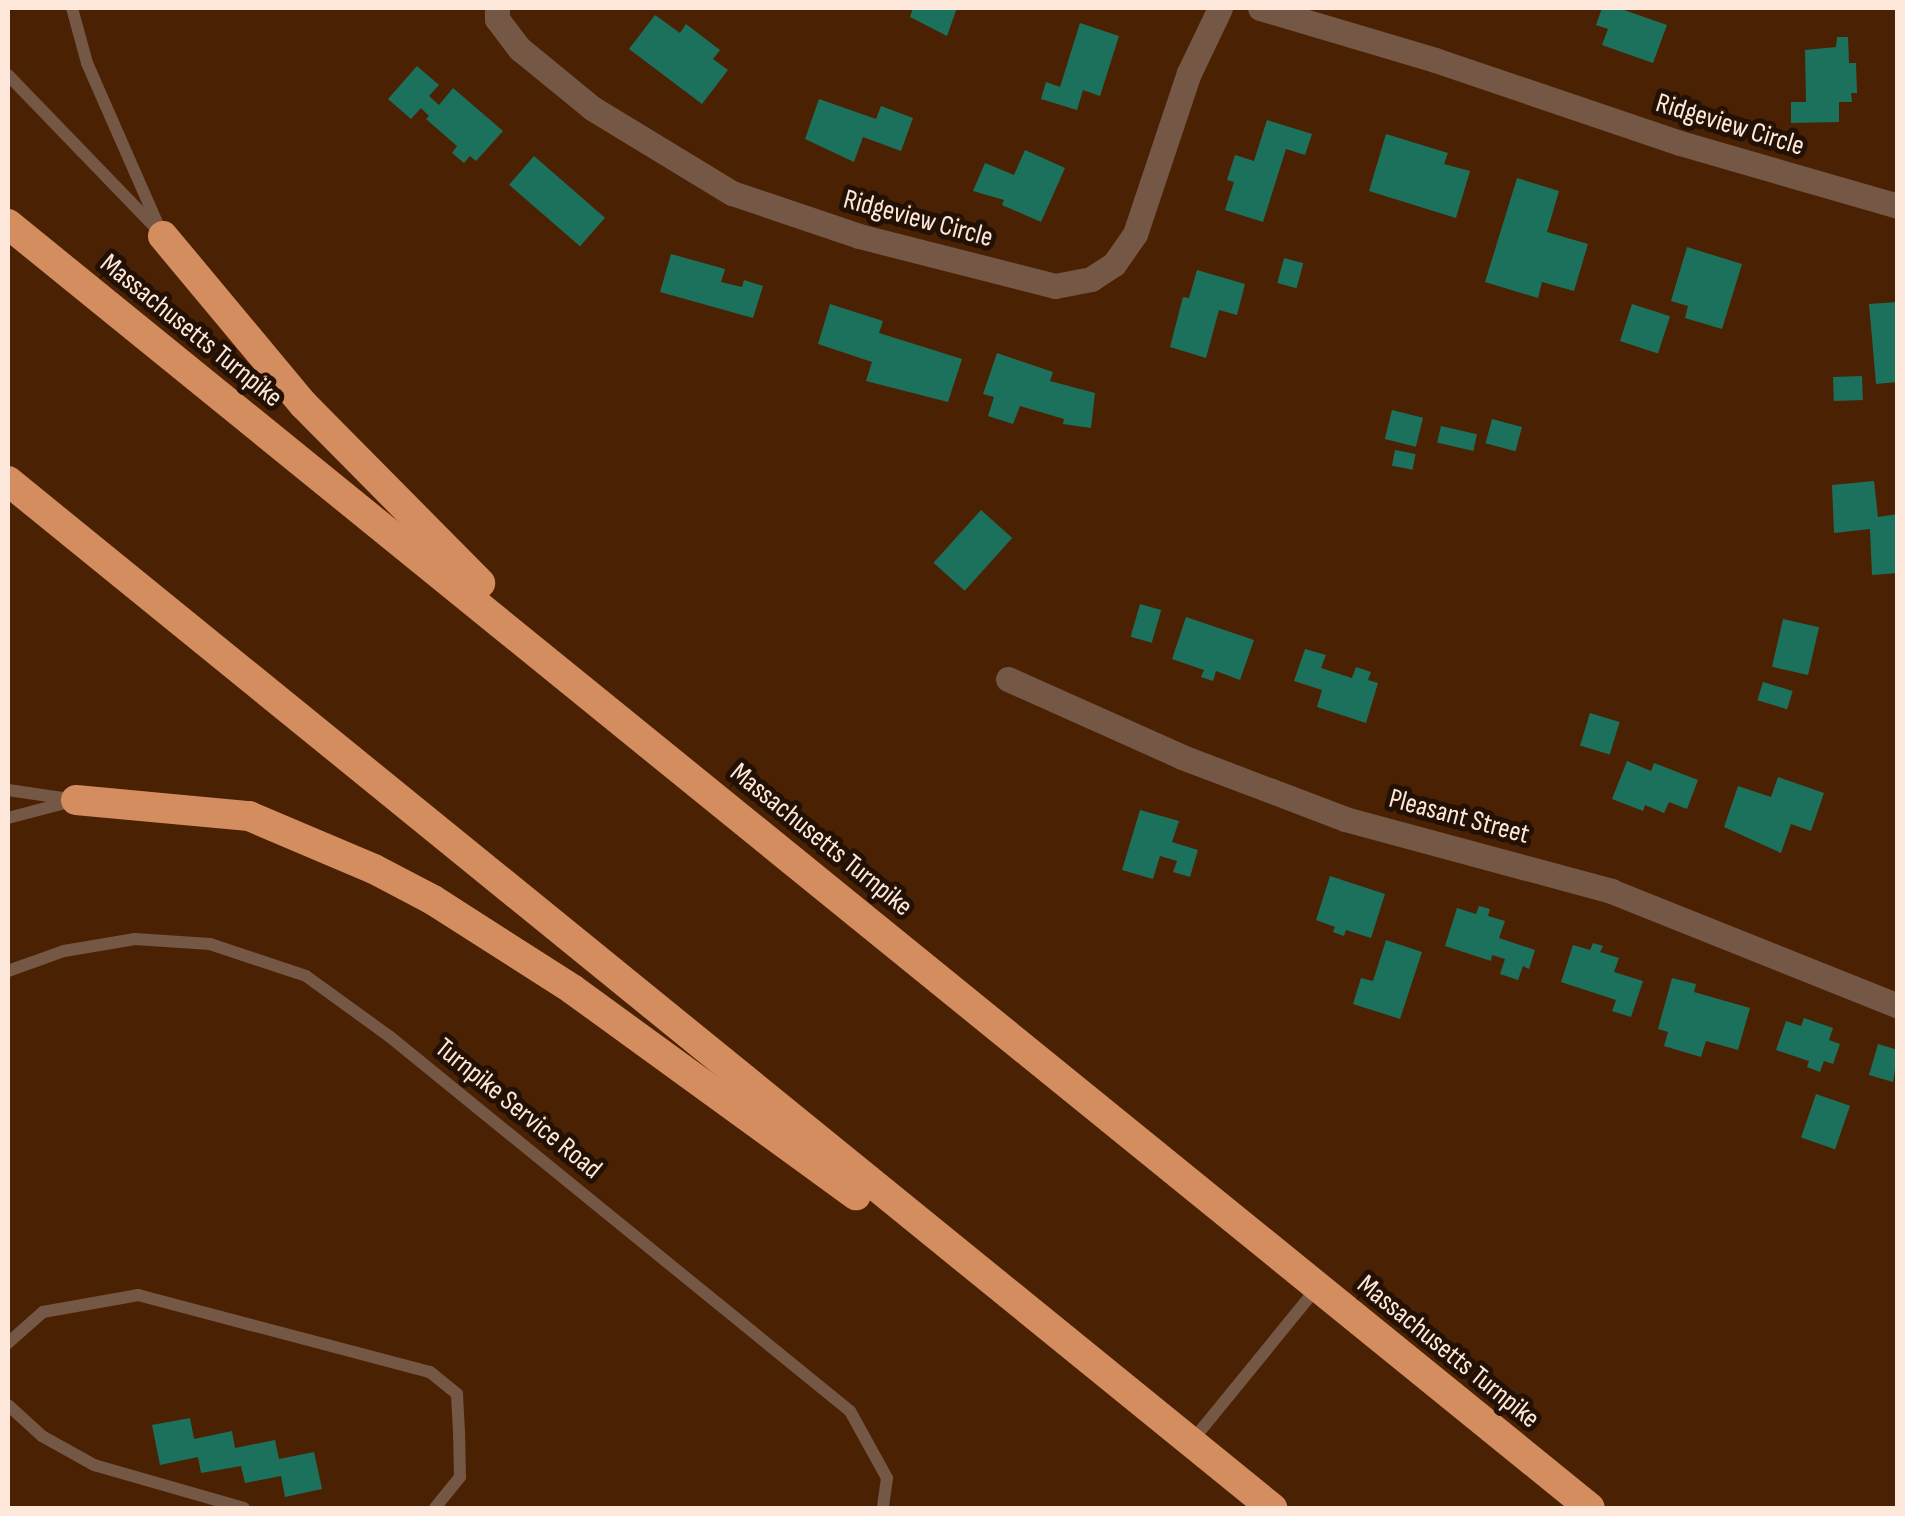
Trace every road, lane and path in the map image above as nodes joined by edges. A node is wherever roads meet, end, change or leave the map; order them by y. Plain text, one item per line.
1 (72, 8) edge
2 (497, 8) edge
3 (1220, 8) edge
4 (1260, 8) edge
5 (8, 75) edge
6 (1898, 206) edge
7 (8, 224) edge
8 (163, 236) junction
9 (8, 481) edge
10 (1008, 678) dead end
11 (665, 755) junction
12 (8, 790) edge
13 (76, 800) junction
14 (8, 818) edge
15 (8, 970) edge
16 (1898, 1006) edge
17 (1317, 1288) junction
18 (1037, 1320) junction
19 (8, 1343) edge
20 (8, 1405) edge
21 (1190, 1443) junction
22 (244, 1508) edge
23 (435, 1508) edge
24 (883, 1508) edge
25 (1272, 1508) edge
26 (1590, 1508) edge

1 - 8 lane
2 - 3 street, Ridgeview Circle
4 - 6 street, Ridgeview Circle
5 - 8 lane
7 - 11 highway, Massachusetts Turnpike
8 - 11 highway
9 - 18 highway
10 - 16 street, Pleasant Street
11 - 17 highway, Massachusetts Turnpike
12 - 13 lane
13 - 14 lane
13 - 18 highway
15 - 24 lane, Turnpike Service Road
17 - 21 lane
17 - 26 highway, Massachusetts Turnpike
18 - 21 highway
19 - 23 lane
20 - 22 lane
21 - 25 highway

